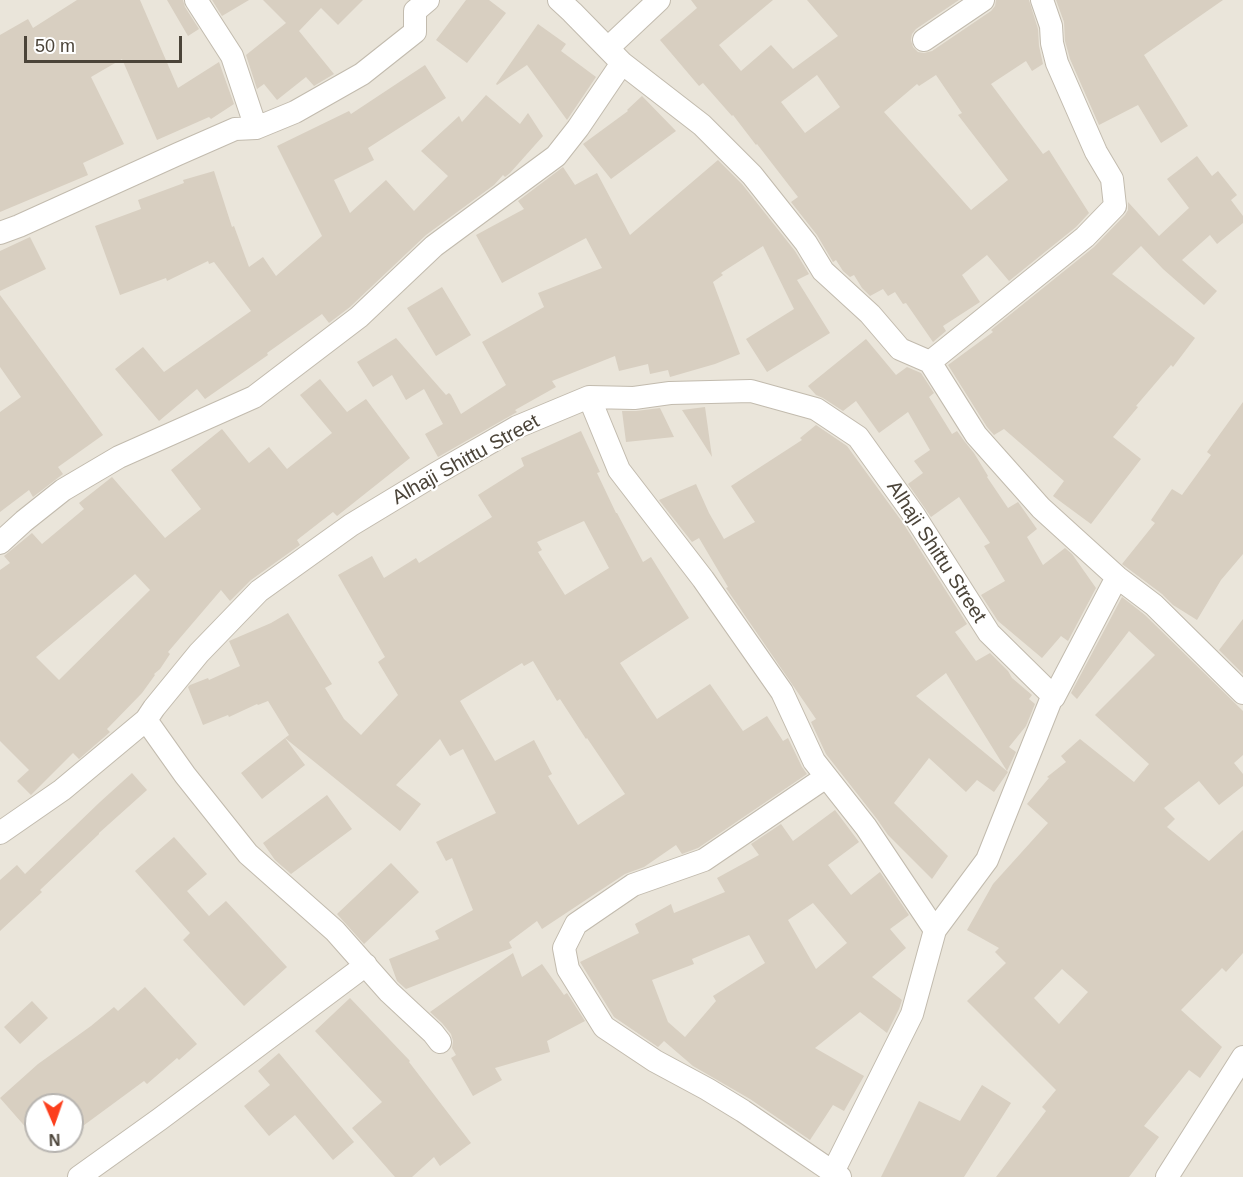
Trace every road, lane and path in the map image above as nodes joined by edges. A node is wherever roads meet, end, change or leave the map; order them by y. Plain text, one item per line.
1 (196, 0) edge
2 (559, 0) edge
3 (659, 0) edge
4 (983, 0) edge
5 (1041, 0) edge
6 (415, 4) edge
7 (924, 40) dead end
8 (615, 56) junction
9 (256, 128) junction
10 (0, 233) edge
11 (930, 362) junction
12 (589, 397) junction
13 (0, 543) edge
14 (1117, 577) junction
15 (1243, 693) edge
16 (1054, 697) junction
17 (146, 720) junction
18 (826, 777) junction
19 (0, 833) edge
20 (935, 930) junction
21 (366, 965) junction
22 (440, 1042) dead end
23 (1243, 1057) edge
24 (837, 1175) edge
25 (79, 1177) edge
26 (1167, 1177) edge

1 - 9 street
2 - 8 street
3 - 8 street
4 - 7 street
5 - 11 street
6 - 9 street
8 - 11 street
8 - 13 street
9 - 10 street
11 - 14 street
12 - 16 street, Alhaji Shittu Street
12 - 17 street, Alhaji Shittu Street
12 - 18 street
14 - 15 street
14 - 16 street
16 - 20 street
17 - 19 street, Alhaji Shittu Street
17 - 21 street
18 - 20 street
18 - 24 street
20 - 24 street
21 - 22 street
21 - 25 street
23 - 26 street

